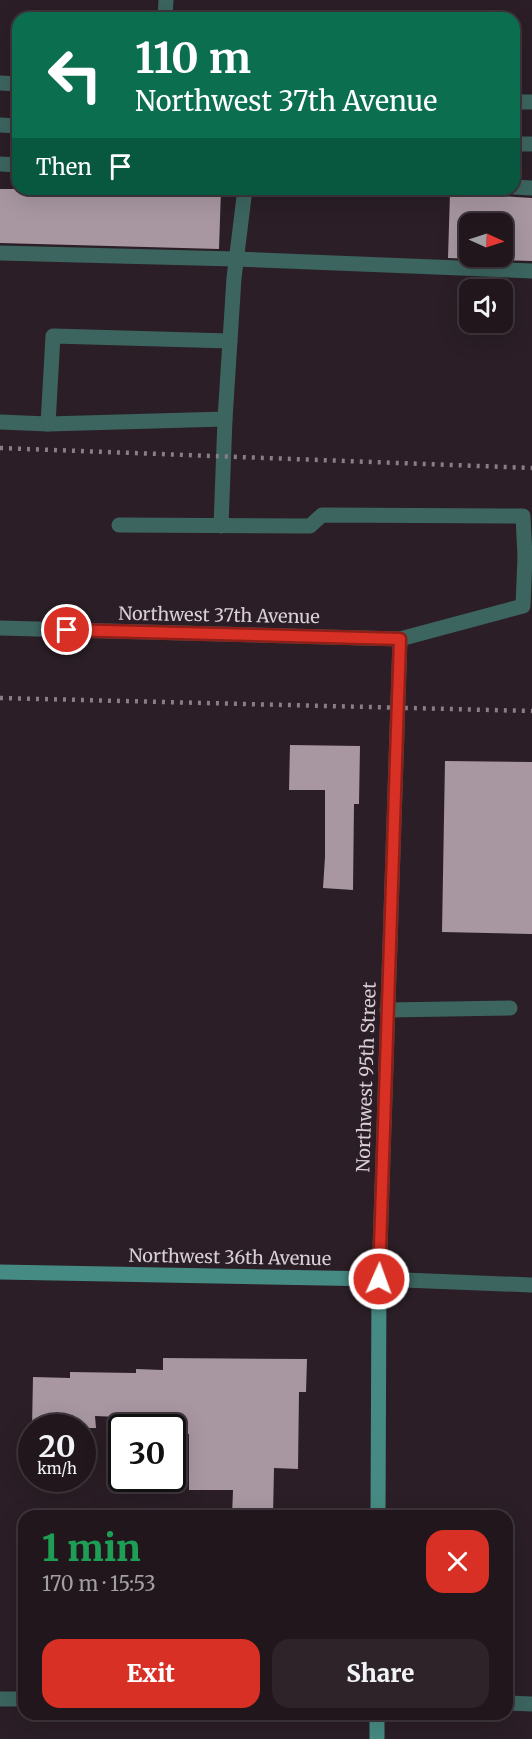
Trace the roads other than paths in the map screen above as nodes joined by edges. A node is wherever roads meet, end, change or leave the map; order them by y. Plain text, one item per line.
1 (244, 195) edge
2 (0, 253) edge
3 (235, 259) junction
4 (532, 272) edge
5 (230, 341) junction
6 (225, 419) junction
7 (0, 423) edge
8 (48, 424) junction
9 (119, 525) dead end
10 (221, 526) junction
11 (529, 557) edge
12 (0, 628) edge
13 (400, 639) junction
14 (510, 1008) dead end
15 (387, 1010) junction
16 (0, 1272) edge
17 (379, 1279) junction
18 (532, 1285) edge
19 (378, 1510) edge
20 (0, 1699) edge
21 (18, 1699) edge
22 (513, 1703) edge
23 (532, 1704) edge
24 (377, 1720) edge
25 (377, 1739) edge

1 - 3 street
2 - 3 street
3 - 4 street
3 - 5 street
5 - 6 street
5 - 8 street
6 - 8 street
6 - 10 street
7 - 8 street
9 - 10 street
10 - 11 street
11 - 13 street, Northwest 37th Avenue
12 - 13 street, Northwest 37th Avenue
13 - 15 street, Northwest 95th Street
14 - 15 street
15 - 17 street, Northwest 95th Street
16 - 17 street, Northwest 36th Avenue
17 - 18 street, Northwest 36th Avenue
17 - 19 street, Northwest 95th Street
20 - 21 street
22 - 23 street
24 - 25 street

